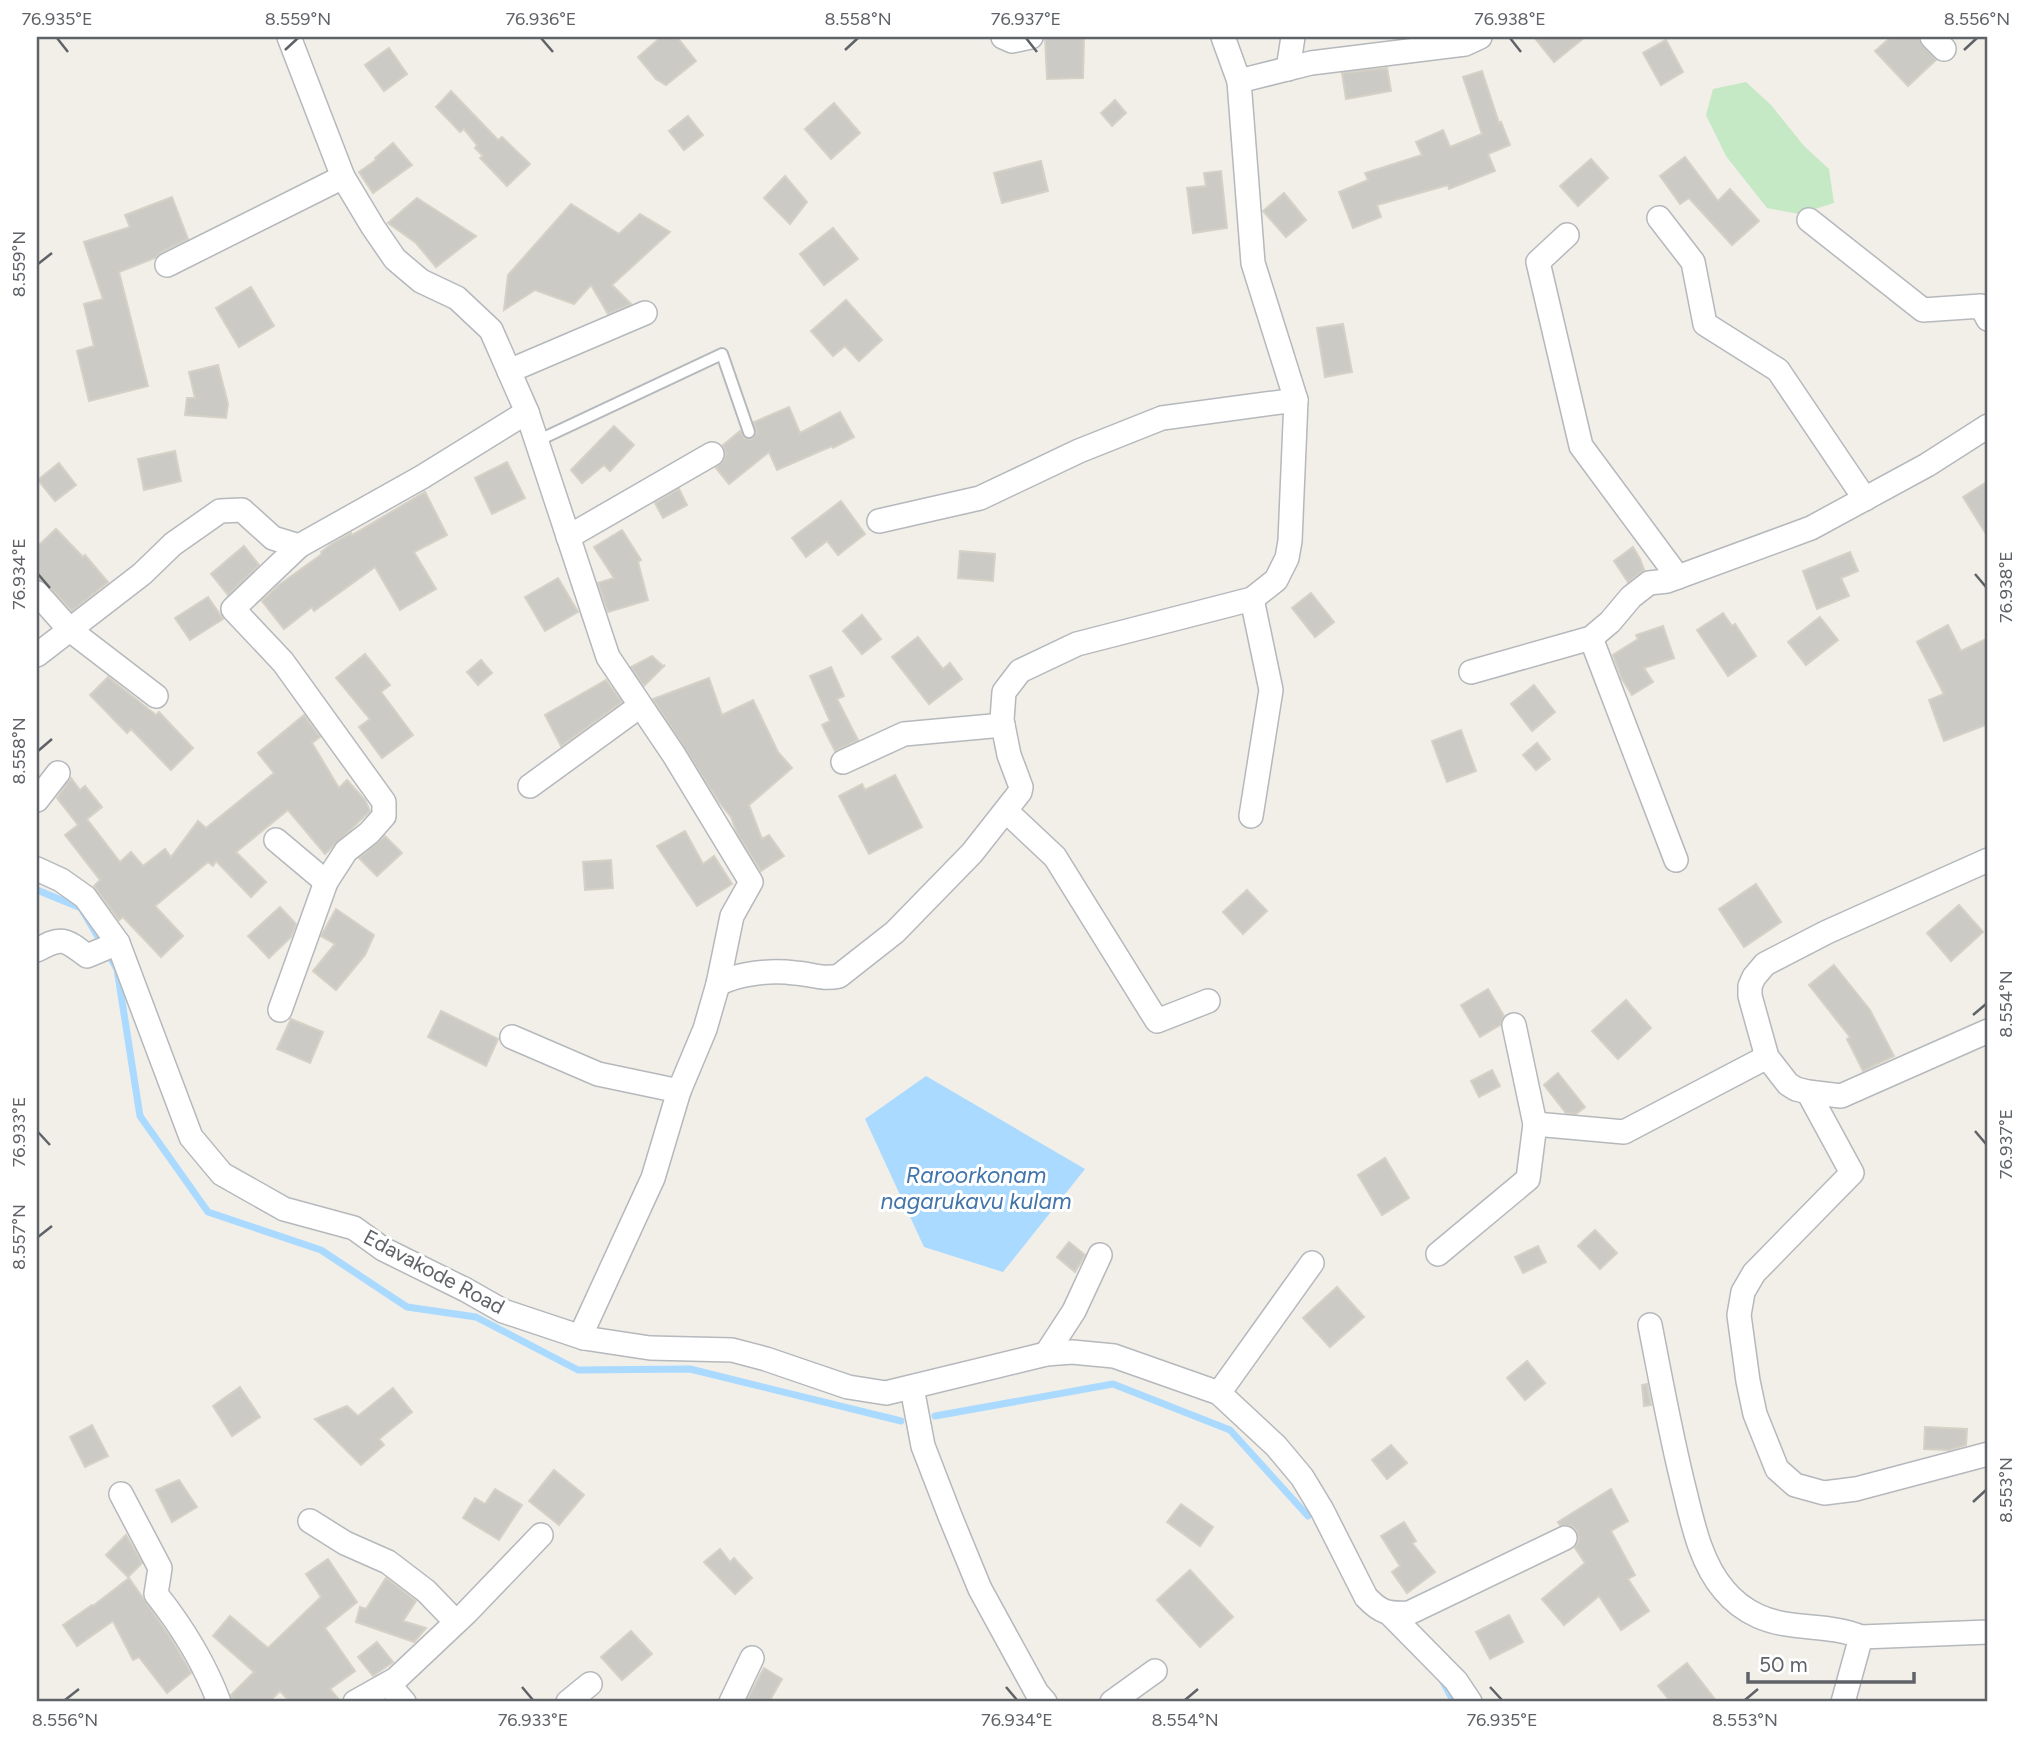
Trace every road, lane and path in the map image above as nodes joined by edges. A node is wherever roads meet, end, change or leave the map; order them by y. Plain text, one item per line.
1 (289, 37) edge
2 (1003, 37) edge
3 (1031, 37) edge
4 (1223, 37) edge
5 (1293, 37) edge
6 (1480, 37) edge
7 (1288, 69) junction
8 (1239, 81) junction
9 (343, 177) junction
10 (1659, 218) dead end
11 (1809, 220) dead end
12 (1567, 235) dead end
13 (167, 265) dead end
14 (645, 313) dead end
15 (1988, 319) edge
16 (509, 371) junction
17 (1296, 400) junction
18 (527, 412) junction
19 (1988, 426) edge
20 (749, 432) dead end
21 (537, 441) junction
22 (712, 454) dead end
23 (1865, 499) junction
24 (878, 521) dead end
25 (568, 537) junction
26 (299, 546) junction
27 (1678, 577) junction
28 (37, 593) edge
29 (1252, 599) junction
30 (70, 630) junction
31 (1591, 638) junction
32 (37, 655) edge
33 (1471, 672) dead end
34 (156, 696) dead end
35 (640, 706) junction
36 (1003, 725) junction
37 (843, 762) dead end
38 (58, 773) dead end
39 (530, 786) dead end
40 (37, 800) edge
41 (1006, 811) junction
42 (1251, 816) dead end
43 (276, 840) dead end
44 (1676, 860) dead end
45 (1988, 860) edge
46 (37, 869) edge
47 (326, 882) junction
48 (114, 945) junction
49 (37, 950) edge
50 (718, 984) junction
51 (1208, 1001) dead end
52 (280, 1010) dead end
53 (1514, 1025) dead end
54 (1988, 1031) edge
55 (512, 1037) dead end
56 (1767, 1057) junction
57 (679, 1091) junction
58 (1808, 1092) junction
59 (1535, 1124) junction
60 (1438, 1254) dead end
61 (1101, 1255) dead end
62 (1312, 1263) dead end
63 (1650, 1325) dead end
64 (584, 1338) junction
65 (1045, 1354) junction
66 (912, 1388) junction
67 (1219, 1393) junction
68 (1988, 1454) edge
69 (121, 1494) dead end
70 (310, 1521) dead end
71 (541, 1535) dead end
72 (1565, 1538) dead end
73 (1390, 1614) junction
74 (456, 1622) junction
75 (1988, 1632) edge
76 (1861, 1637) junction
77 (752, 1658) dead end
78 (1155, 1671) dead end
79 (388, 1684) junction
80 (590, 1684) dead end
81 (219, 1702) edge
82 (355, 1702) edge
83 (404, 1702) edge
84 (568, 1702) edge
85 (731, 1702) edge
86 (1045, 1702) edge
87 (1112, 1702) edge
88 (1470, 1702) edge
89 (1843, 1702) edge

1 - 9 street
2 - 3 street
4 - 8 street
5 - 7 street
6 - 7 street
7 - 8 street
8 - 17 street
9 - 13 street
9 - 16 street
10 - 23 street
11 - 15 street
12 - 27 street
14 - 16 street
16 - 18 street
17 - 24 street
17 - 29 street
18 - 21 street
18 - 26 street
19 - 23 street
20 - 21 lane
21 - 25 street
22 - 25 street
23 - 27 street
25 - 35 street
26 - 30 street
26 - 47 street
27 - 31 street
28 - 30 street
29 - 36 street
29 - 42 street
30 - 32 street
30 - 34 street
31 - 33 street
31 - 44 street
35 - 39 street
35 - 50 street
36 - 37 street
36 - 41 street
38 - 40 street
41 - 50 street
41 - 51 street
43 - 47 street
45 - 56 street
46 - 48 street, Edavakode Road
47 - 52 street
48 - 49 street
48 - 64 street, Edavakode Road
50 - 57 street
53 - 59 street
54 - 58 street
55 - 57 street
56 - 58 street
56 - 59 street
57 - 64 street
58 - 68 street
59 - 60 street
61 - 65 street
62 - 67 street
63 - 76 street
64 - 66 street, Edavakode Road
65 - 66 street, Edavakode Road
65 - 67 street, Edavakode Road
66 - 86 street
67 - 73 street
69 - 81 street
70 - 74 street
71 - 74 street
72 - 73 street
73 - 88 street
74 - 79 street
75 - 76 street
76 - 89 street
77 - 85 street
78 - 87 street
79 - 82 street
79 - 83 street
80 - 84 street

